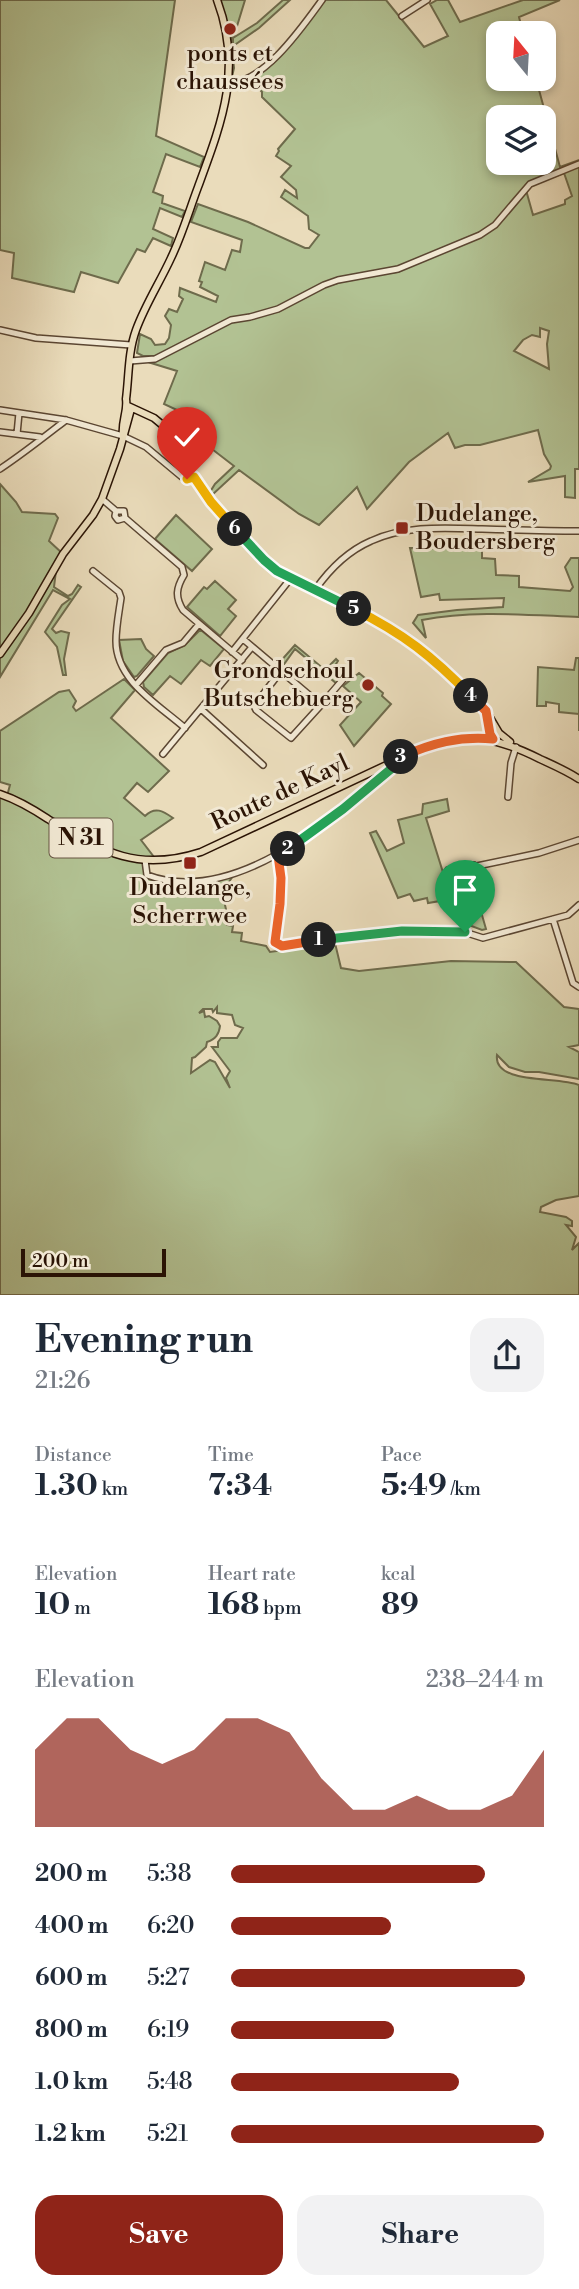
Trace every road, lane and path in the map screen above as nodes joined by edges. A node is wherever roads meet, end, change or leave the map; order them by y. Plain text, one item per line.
1 (217, 0) edge
2 (322, 0) edge
3 (413, 0) edge
4 (426, 0) edge
5 (417, 7) junction
6 (402, 16) dead end
7 (229, 83) junction
8 (579, 164) edge
9 (0, 330) edge
10 (131, 345) junction
11 (130, 361) junction
12 (129, 407) junction
13 (0, 410) edge
14 (19, 413) junction
15 (66, 420) junction
16 (0, 432) edge
17 (17, 434) junction
18 (123, 436) junction
19 (40, 437) junction
20 (0, 469) edge
21 (194, 477) junction
22 (102, 499) junction
23 (579, 531) edge
24 (93, 571) dead end
25 (291, 578) junction
26 (315, 590) junction
27 (199, 624) junction
28 (243, 639) junction
29 (252, 647) junction
30 (232, 652) junction
31 (0, 654) edge
32 (242, 660) junction
33 (281, 671) junction
34 (346, 676) dead end
35 (136, 685) junction
36 (321, 705) junction
37 (201, 709) junction
38 (486, 711) junction
39 (186, 728) junction
40 (498, 732) junction
41 (493, 739) junction
42 (516, 747) junction
43 (163, 754) dead end
44 (398, 759) junction
45 (263, 765) dead end
46 (579, 779) edge
47 (0, 794) edge
48 (508, 797) dead end
49 (579, 840) edge
50 (278, 855) junction
51 (145, 860) junction
52 (477, 866) junction
53 (579, 905) edge
54 (553, 919) junction
55 (579, 987) edge

1 - 7 main road
2 - 7 street
3 - 5 street
4 - 5 street
5 - 6 street
7 - 10 main road
8 - 11 street
9 - 10 street
10 - 11 main road
11 - 12 main road
12 - 18 main road
12 - 21 main road
13 - 14 street
14 - 15 street
14 - 17 street
15 - 18 street
15 - 19 street
16 - 17 street
17 - 19 street
18 - 21 street
18 - 22 main road
19 - 20 street
21 - 25 main road
22 - 27 street
22 - 31 main road
23 - 26 street
24 - 35 street
25 - 26 main road
25 - 28 street
26 - 38 main road
27 - 30 street
27 - 35 street
28 - 29 street
28 - 30 street
29 - 32 street
29 - 33 street
30 - 32 street
32 - 37 street
33 - 36 street
33 - 36 street
34 - 36 street
35 - 39 street
37 - 39 street
37 - 45 street
38 - 40 main road
38 - 41 main road
39 - 43 street
40 - 41 main road
40 - 42 main road
41 - 42 main road, Route de Kayl / N 31
41 - 44 main road, Route de Kayl / N 31
42 - 46 main road, Route de Kayl / N 31
42 - 48 street
44 - 50 street
44 - 51 main road, Route de Kayl / N 31
47 - 51 main road, Route de Kayl / N 31
49 - 52 street
50 - 51 street
50 - 54 street
52 - 52 street
53 - 54 street
54 - 55 street

